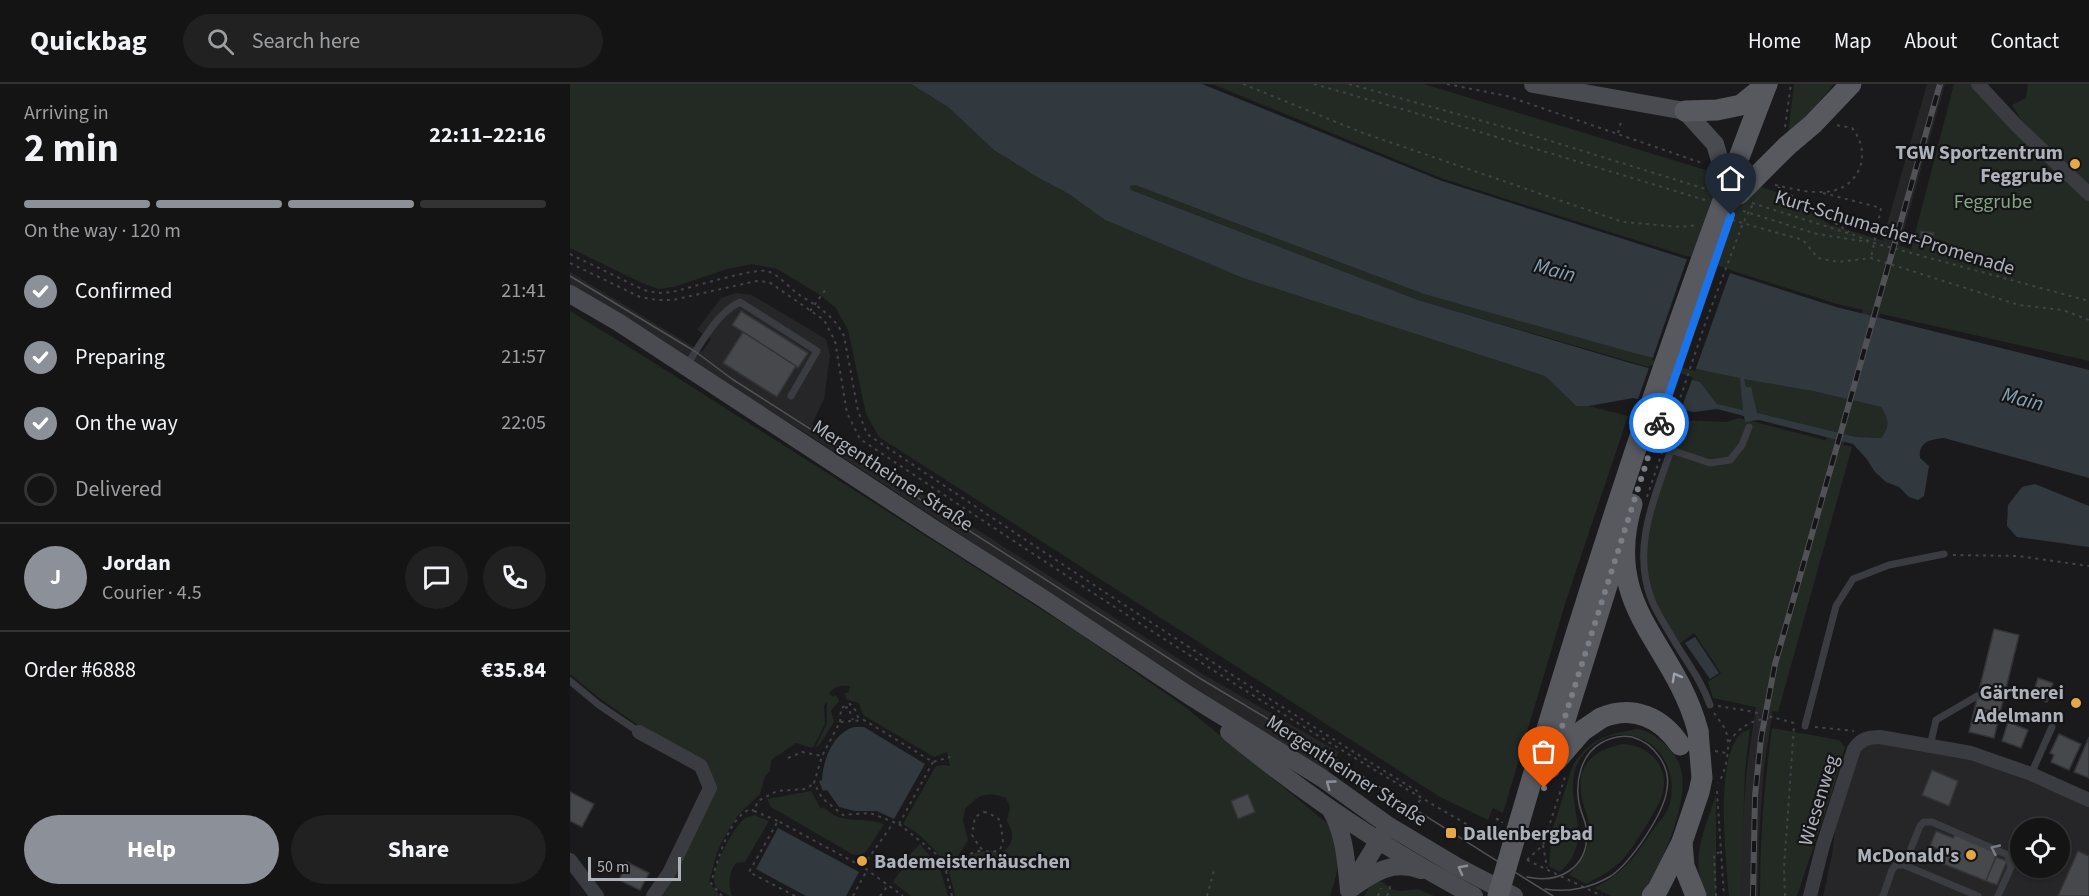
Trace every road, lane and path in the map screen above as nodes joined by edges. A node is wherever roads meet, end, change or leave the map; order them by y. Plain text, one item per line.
1 (1243, 84) edge
2 (1314, 84) edge
3 (1349, 84) edge
4 (1447, 84) edge
5 (1533, 84) edge
6 (1767, 84) edge
7 (1791, 84) edge
8 (1978, 84) edge
9 (1785, 87) edge
10 (1846, 87) edge
11 (1685, 111) junction
12 (1621, 122) dead end
13 (1829, 125) dead end
14 (1618, 133) junction
15 (1787, 146) junction
16 (1702, 163) dead end
17 (2088, 192) edge
18 (1822, 193) junction
19 (1732, 198) junction
20 (1732, 220) dead end
21 (1701, 224) dead end
22 (1854, 235) junction
23 (1874, 243) junction
24 (570, 255) edge
25 (1871, 258) junction
26 (570, 263) edge
27 (826, 289) dead end
28 (570, 294) edge
29 (2089, 301) edge
30 (815, 303) junction
31 (810, 311) junction
32 (2089, 320) edge
33 (686, 367) junction
34 (790, 396) dead end
35 (1749, 427) dead end
36 (1646, 501) dead end
37 (1626, 524) junction
38 (1944, 554) joint
39 (2089, 566) edge
40 (570, 681) edge
41 (1190, 696) junction
42 (1977, 696) dead end
43 (1710, 705) junction
44 (845, 708) dead end
45 (1774, 718) junction
46 (853, 720) junction
47 (859, 720) junction
48 (840, 722) junction
49 (1795, 723) junction
50 (1805, 726) junction
51 (2052, 727) dead end
52 (639, 732) joint
53 (1871, 737) junction
54 (1728, 743) junction
55 (1930, 746) junction
56 (1712, 751) dead end
57 (1726, 753) junction
58 (822, 756) junction
59 (950, 757) dead end
60 (788, 759) dead end
61 (933, 762) junction
62 (1558, 770) junction
63 (2031, 774) junction
64 (814, 783) junction
65 (1421, 799) junction
66 (2089, 800) edge
67 (1330, 808) junction
68 (754, 811) junction
69 (778, 821) junction
70 (894, 822) junction
71 (1502, 822) dead end
72 (899, 824) junction
73 (1383, 829) junction
74 (1499, 830) dead end
75 (1684, 834) junction
76 (1543, 844) junction
77 (1490, 846) dead end
78 (981, 850) junction
79 (1721, 852) junction
80 (570, 860) edge
81 (1896, 865) junction
82 (863, 867) junction
83 (1215, 867) dead end
84 (1547, 869) junction
85 (867, 870) junction
86 (946, 871) junction
87 (1388, 876) dead end
88 (1440, 877) junction
89 (889, 884) junction
90 (1347, 893) edge
91 (597, 896) edge
92 (653, 896) edge
93 (722, 896) edge
94 (795, 896) edge
95 (853, 896) edge
96 (880, 896) edge
97 (903, 896) edge
98 (952, 896) edge
99 (1207, 896) edge
100 (1387, 896) edge
101 (1474, 896) edge
102 (1498, 896) edge
103 (1513, 896) edge
104 (1602, 896) edge
105 (1652, 896) edge
106 (1696, 896) edge
107 (1716, 896) edge
108 (1724, 896) edge
109 (1785, 896) edge
110 (1810, 896) edge
111 (1883, 896) edge
112 (1978, 896) edge
113 (1998, 896) edge

1 - 21 path
2 - 19 path
3 - 19 path, Kurt-Schumacher-Promenade
4 - 14 path
5 - 11 main road
6 - 11 main road
6 - 19 main road, bridge
7 - 9 path
8 - 17 street
9 - 15 path
9 - 19 main road
10 - 15 main road
11 - 19 main road, bridge
12 - 14 path
13 - 18 path
14 - 16 path
15 - 19 main road, bridge
18 - 22 path
18 - 23 path
19 - 22 path, Kurt-Schumacher-Promenade
19 - 23 path
19 - 36 path, bridge
19 - 37 main road, bridge
19 - 102 main road, bridge
20 - 25 path
22 - 23 path, Kurt-Schumacher-Promenade
23 - 25 path
23 - 29 path, Kurt-Schumacher-Promenade
24 - 30 path
25 - 32 path
26 - 31 path
27 - 30 path
28 - 33 main road, Mergentheimer Straße
30 - 31 path
30 - 65 path
31 - 65 path
33 - 34 lane
33 - 41 main road, Mergentheimer Straße
35 - 43 lane
37 - 62 main road, bridge
75 -> 37 main road, bridge
38 - 39 path
38 - 50 lane
40 - 52 lane
41 - 67 main road, Mergentheimer Straße
73 -> 41 main road, Mergentheimer Straße
42 - 55 lane
43 - 45 path
43 - 54 path
44 - 46 path
45 - 49 path
45 - 54 path
46 - 47 path
46 - 48 path
47 - 48 path
47 - 61 path
48 - 58 path
49 - 50 path
49 - 109 path
50 - 53 path
51 - 63 lane
52 - 92 street
53 - 55 street
53 - 110 street, Wiesenweg
54 - 57 path
55 - 63 street
56 - 57 path
57 - 79 path
58 - 60 path
58 - 64 path
59 - 61 path
61 - 72 path
62 - 75 main road, bridge
62 - 76 path
62 - 103 main road
63 - 66 street
64 - 68 path
64 - 70 path
65 - 73 path
65 - 77 path
67 - 73 main road, Mergentheimer Straße
67 - 90 main road
68 - 69 path
68 - 93 path
69 - 82 path
69 - 94 path
70 - 72 path
70 - 82 path
71 - 74 path
72 - 86 path
73 - 88 main road, Mergentheimer Straße
73 - 90 main road
103 -> 73 main road, Mergentheimer Straße
75 - 105 main road
75 - 106 main road
76 - 84 path
76 - 84 path
78 - 78 path
78 - 86 path
79 - 107 path
79 - 108 path
80 - 91 street
81 - 111 lane
81 - 112 lane
113 -> 81 lane
82 - 85 path
83 - 99 path
84 - 104 path
85 - 89 path
85 - 95 path
86 - 98 path
87 - 100 path
88 - 90 main road
88 - 101 main road, Mergentheimer Straße
89 - 96 path
89 - 97 path

